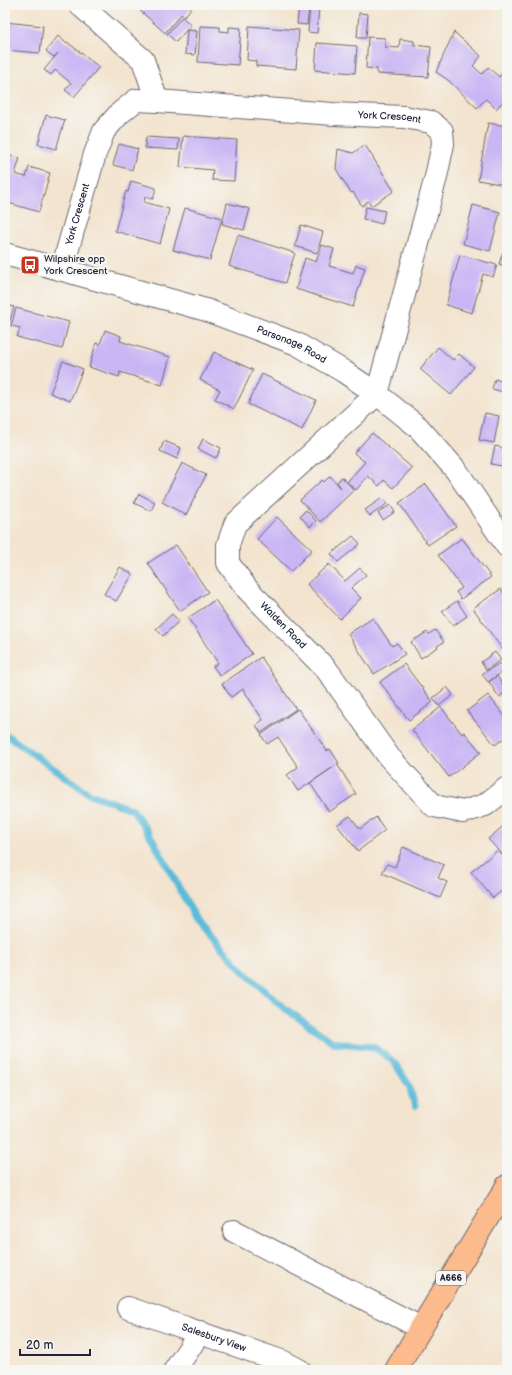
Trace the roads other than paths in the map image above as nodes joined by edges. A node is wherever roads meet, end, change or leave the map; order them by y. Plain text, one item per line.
1 (80, 5) edge
2 (157, 101) junction
3 (5, 254) edge
4 (62, 269) junction
5 (377, 394) junction
6 (507, 546) edge
7 (507, 788) edge
8 (507, 1186) edge
9 (234, 1232) dead end
10 (128, 1308) dead end
11 (420, 1328) junction
12 (200, 1332) junction
13 (175, 1370) edge
14 (299, 1370) edge
15 (396, 1370) edge

1 - 2 street
2 - 4 street, York Crescent
2 - 5 street, York Crescent
3 - 4 street, Parsonage Road
4 - 5 street, Parsonage Road
5 - 6 street, Parsonage Road
5 - 7 street, Walden Road
8 - 11 highway, A666
9 - 11 street
10 - 12 street, Salesbury View
11 - 15 highway, A666
12 - 13 street
12 - 14 street, Salesbury View

